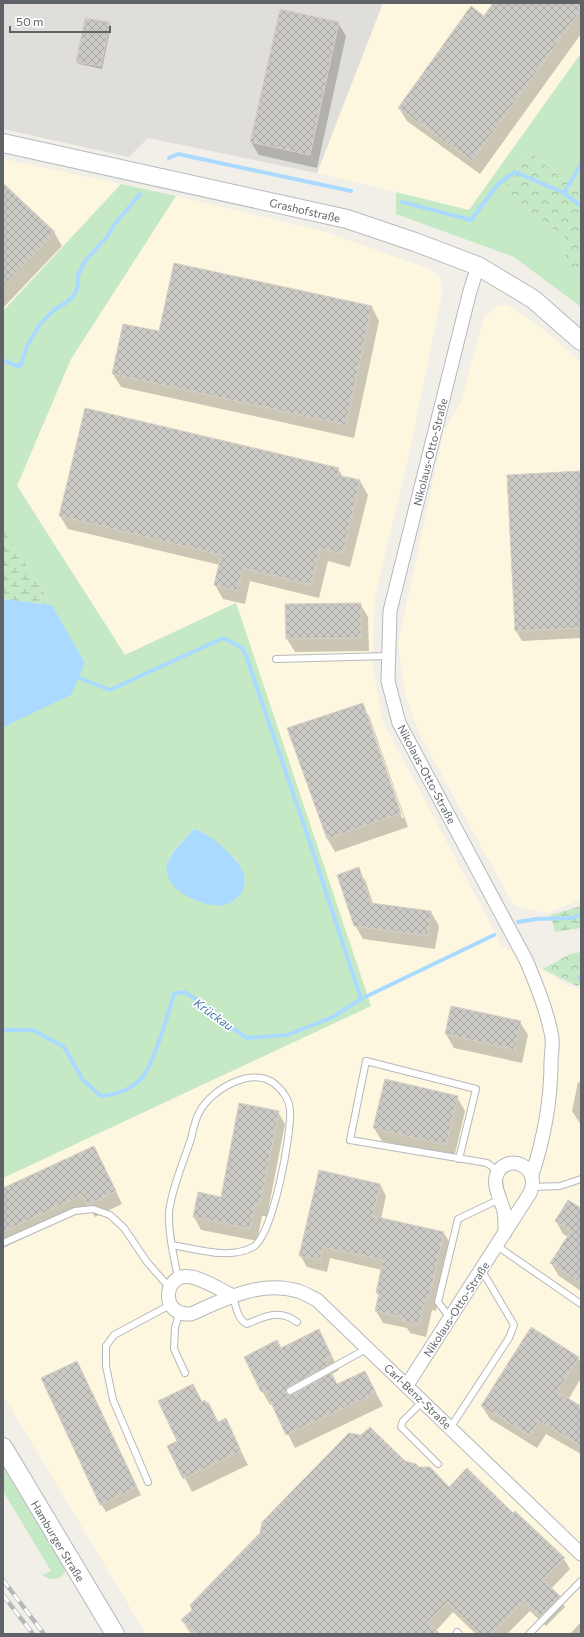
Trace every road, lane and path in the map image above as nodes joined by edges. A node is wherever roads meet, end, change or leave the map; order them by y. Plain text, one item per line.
1 (3, 143) edge
2 (478, 266) junction
3 (581, 341) edge
4 (388, 656) junction
5 (276, 659) dead end
6 (459, 1159) junction
7 (499, 1172) junction
8 (581, 1179) edge
9 (532, 1181) junction
10 (500, 1199) junction
11 (505, 1233) junction
12 (3, 1243) edge
13 (172, 1245) junction
14 (497, 1246) junction
15 (482, 1269) junction
16 (174, 1283) junction
17 (233, 1296) junction
18 (581, 1304) edge
19 (175, 1309) junction
20 (450, 1318) junction
21 (297, 1322) dead end
22 (368, 1348) junction
23 (185, 1373) dead end
24 (407, 1385) junction
25 (290, 1391) dead end
26 (423, 1401) junction
27 (450, 1428) junction
28 (3, 1447) edge
29 (438, 1464) dead end
30 (148, 1482) dead end
31 (581, 1554) edge
32 (581, 1581) edge
33 (115, 1634) edge
34 (529, 1634) edge

1 - 2 street, Grashofstraße
2 - 3 street, Grashofstraße
2 - 4 street, Nikolaus-Otto-Straße
4 - 5 lane
4 - 9 street, Nikolaus-Otto-Straße
6 - 6 lane
6 - 7 lane
7 - 9 street
7 - 10 street
8 - 9 lane
9 - 11 street, Nikolaus-Otto-Straße
10 - 11 street
10 - 20 lane
11 - 14 street, Nikolaus-Otto-Straße
12 - 16 lane
13 - 13 lane
13 - 16 lane
14 - 15 street, Nikolaus-Otto-Straße
14 - 18 lane
15 - 20 street, Nikolaus-Otto-Straße
15 - 27 lane
16 - 17 street
16 - 19 street
17 - 19 street, Carl-Benz-Straße
17 - 21 lane
17 - 22 street, Carl-Benz-Straße
19 - 23 lane
19 - 30 lane
20 - 24 street, Nikolaus-Otto-Straße
22 - 24 street, Carl-Benz-Straße
22 - 25 lane
24 - 26 street, Carl-Benz-Straße
26 - 27 street, Carl-Benz-Straße
26 - 29 lane
27 - 31 street, Carl-Benz-Straße
28 - 33 street, Hamburger Straße
32 - 34 lane

